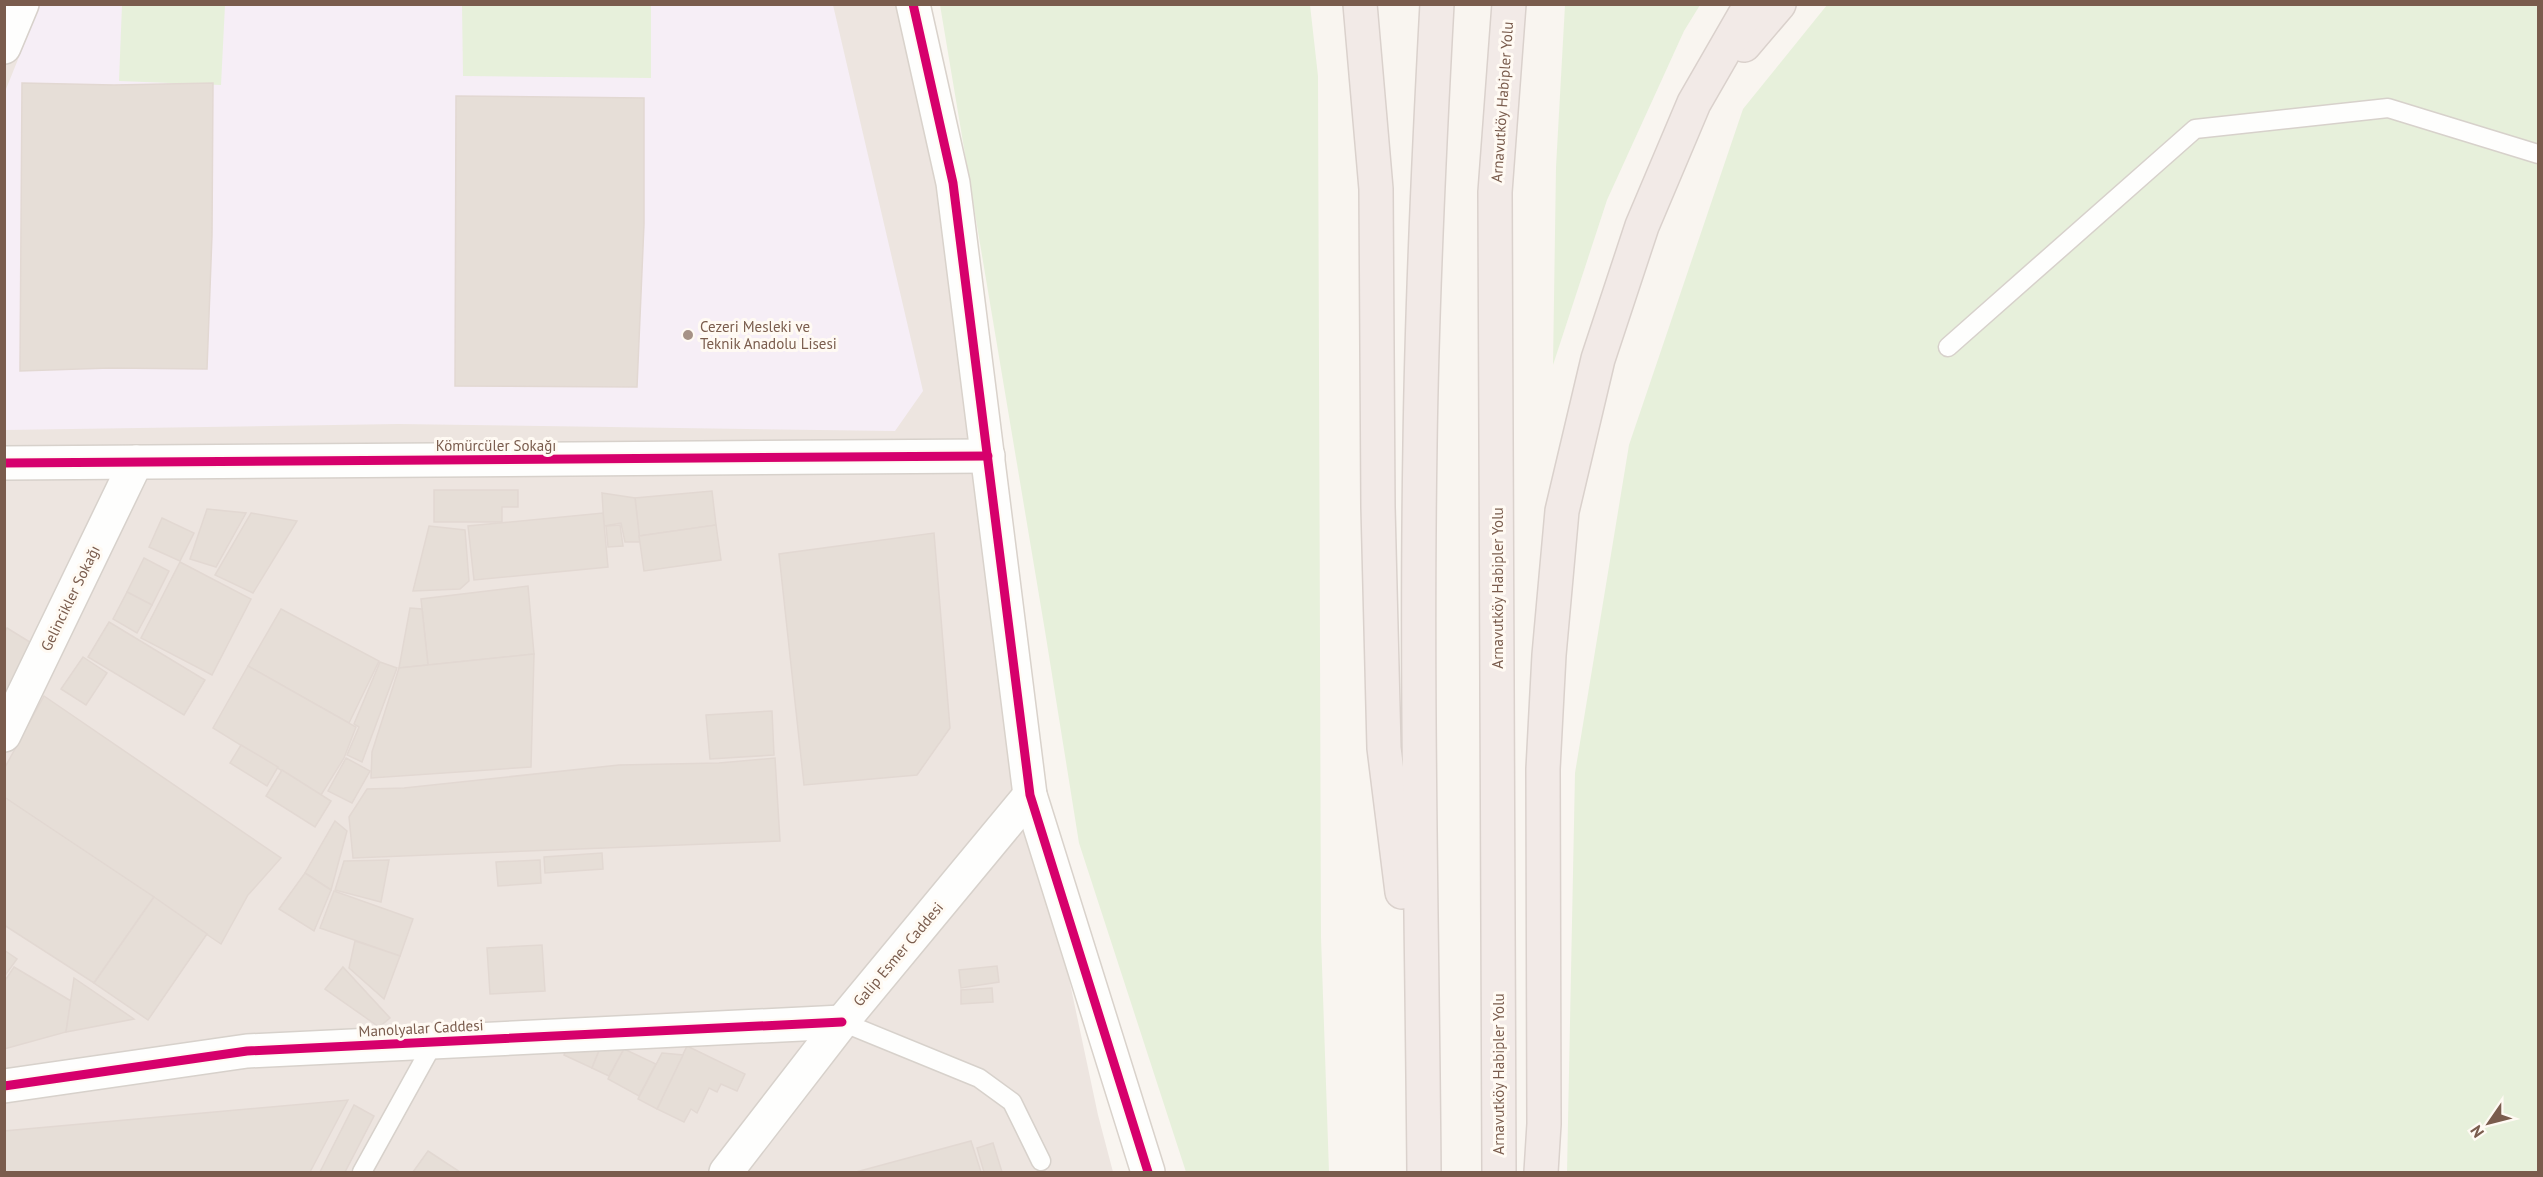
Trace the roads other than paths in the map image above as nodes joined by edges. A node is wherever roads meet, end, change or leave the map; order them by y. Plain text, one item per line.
1 (22, 4) edge
2 (913, 4) edge
3 (1360, 4) edge
4 (1437, 4) edge
5 (1509, 4) edge
6 (1751, 4) edge
7 (1779, 4) edge
8 (4, 47) edge
9 (1694, 103) junction
10 (2538, 154) edge
11 (1948, 347) dead end
12 (987, 456) junction
13 (136, 462) junction
14 (4, 463) edge
15 (4, 735) edge
16 (1030, 795) junction
17 (842, 1022) junction
18 (1423, 1036) junction
19 (435, 1042) junction
20 (4, 1086) edge
21 (1041, 1161) dead end
22 (362, 1173) edge
23 (726, 1173) edge
24 (1148, 1173) edge
25 (1424, 1173) edge
26 (1499, 1173) edge
27 (1541, 1173) edge

1 - 8 street
2 - 12 street
3 - 18 highway
4 - 18 highway
5 - 26 highway, Arnavutköy Habipler Yolu
6 - 9 highway
7 - 9 highway
9 - 27 highway
10 - 11 lane
12 - 13 street, Kömürcüler Sokağı
12 - 16 street
13 - 14 street, Kömürcüler Sokağı
13 - 15 street, Gelincikler Sokağı
16 - 17 street, Galip Esmer Caddesi
16 - 24 street
17 - 19 street, Manolyalar Caddesi
17 - 21 lane
17 - 23 street, Galip Esmer Caddesi
18 - 25 highway
19 - 20 street, Manolyalar Caddesi
19 - 22 lane

